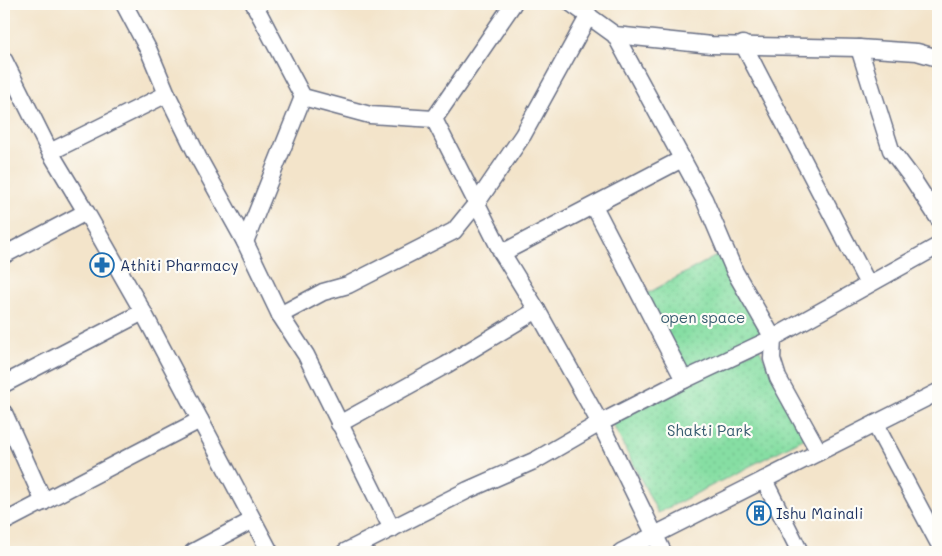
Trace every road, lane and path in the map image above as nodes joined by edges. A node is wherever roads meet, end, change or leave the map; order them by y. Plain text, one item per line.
1 (124, 4) edge
2 (254, 4) edge
3 (513, 4) edge
4 (572, 4) edge
5 (589, 15) junction
6 (615, 35) junction
7 (743, 44) junction
8 (859, 48) junction
9 (938, 58) edge
10 (4, 60) edge
11 (167, 94) junction
12 (303, 98) junction
13 (434, 119) junction
14 (50, 152) junction
15 (682, 159) junction
16 (476, 204) junction
17 (594, 206) junction
18 (86, 212) junction
19 (938, 218) edge
20 (245, 242) junction
21 (938, 246) edge
22 (502, 253) junction
23 (4, 255) edge
24 (868, 284) junction
25 (537, 310) junction
26 (143, 312) junction
27 (280, 315) junction
28 (773, 338) junction
29 (684, 380) junction
30 (4, 384) edge
31 (938, 392) edge
32 (4, 413) edge
33 (200, 420) junction
34 (600, 423) junction
35 (339, 424) junction
36 (875, 424) junction
37 (819, 452) junction
38 (764, 480) junction
39 (44, 502) junction
40 (253, 520) junction
41 (4, 522) edge
42 (392, 528) junction
43 (655, 535) junction
44 (938, 542) edge
45 (193, 552) edge
46 (270, 552) edge
47 (346, 552) edge
48 (620, 552) edge
49 (663, 552) edge
50 (800, 552) edge

1 - 11 street
2 - 12 street
3 - 13 street
4 - 5 street
5 - 6 street
5 - 16 street
6 - 7 street
6 - 15 street
7 - 8 street
7 - 24 street
8 - 9 street
8 - 19 street
10 - 14 street
11 - 14 street
11 - 20 street
12 - 13 street
12 - 20 street
13 - 16 street
14 - 18 street
15 - 17 street
15 - 28 street
16 - 22 street
16 - 27 street
17 - 22 street
17 - 29 street
18 - 23 street
18 - 26 street
20 - 27 street
21 - 24 street
22 - 25 street
24 - 28 street
25 - 34 street
25 - 35 street
26 - 30 street
26 - 33 street
27 - 35 street
28 - 29 street
28 - 37 street
29 - 34 street
31 - 36 street
32 - 39 street
33 - 39 street
33 - 40 street
34 - 42 street
34 - 43 street
35 - 42 street
36 - 37 street
36 - 44 street
37 - 38 street
38 - 43 street
38 - 50 street
39 - 41 street
40 - 45 street
40 - 46 street
42 - 47 street
43 - 48 street
43 - 49 street

